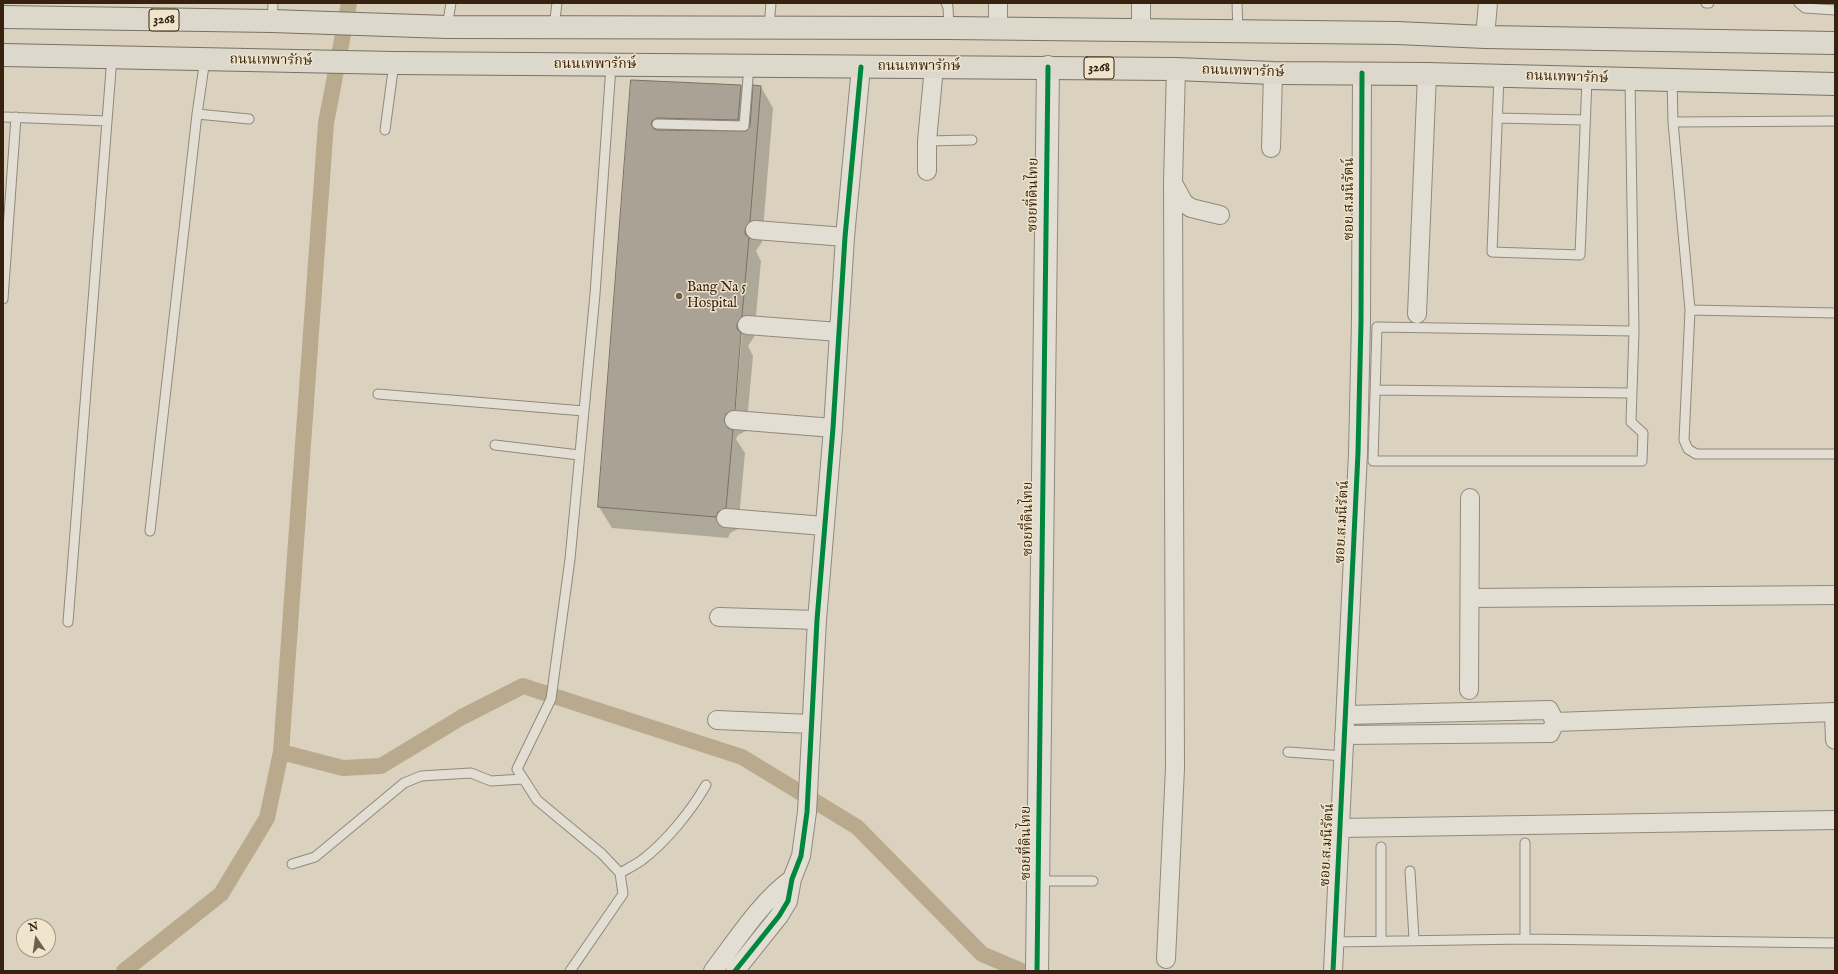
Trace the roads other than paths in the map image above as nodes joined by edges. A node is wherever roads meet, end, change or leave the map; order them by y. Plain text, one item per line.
1 (451, 3) edge
2 (557, 3) edge
3 (771, 3) edge
4 (946, 3) edge
5 (998, 3) edge
6 (1141, 3) edge
7 (1237, 3) edge
8 (1488, 3) edge
9 (1706, 3) edge
10 (1710, 3) edge
11 (1799, 3) edge
12 (1835, 10) edge
13 (273, 12) edge
14 (3, 17) edge
15 (447, 27) junction
16 (554, 28) junction
17 (949, 28) junction
18 (768, 29) junction
19 (998, 29) junction
20 (1141, 31) junction
21 (1238, 32) junction
22 (1485, 37) junction
23 (1835, 43) edge
24 (3, 55) edge
25 (112, 57) junction
26 (206, 59) junction
27 (394, 63) junction
28 (611, 66) junction
29 (749, 66) junction
30 (861, 67) junction
31 (934, 67) junction
32 (1048, 68) junction
33 (1176, 69) junction
34 (1273, 73) junction
35 (1362, 73) junction
36 (1427, 74) junction
37 (1499, 76) junction
38 (1587, 79) junction
39 (1630, 80) junction
40 (1672, 80) junction
41 (1835, 84) edge
42 (197, 114) junction
43 (4, 117) dead end
44 (16, 117) junction
45 (1498, 118) junction
46 (249, 119) dead end
47 (1586, 120) junction
48 (1835, 121) edge
49 (107, 122) junction
50 (1673, 122) junction
51 (657, 124) dead end
52 (385, 130) dead end
53 (972, 140) dead end
54 (926, 141) junction
55 (1271, 148) dead end
56 (927, 171) dead end
57 (1173, 182) junction
58 (1220, 215) dead end
59 (755, 230) dead end
60 (844, 237) junction
61 (3, 299) edge
62 (1690, 310) junction
63 (1835, 313) edge
64 (1417, 314) dead end
65 (747, 325) dead end
66 (1634, 331) junction
67 (839, 332) junction
68 (1375, 390) junction
69 (1631, 393) junction
70 (378, 394) dead end
71 (584, 411) junction
72 (734, 420) dead end
73 (833, 428) junction
74 (495, 445) dead end
75 (1835, 454) edge
76 (580, 455) junction
77 (1470, 498) dead end
78 (726, 518) dead end
79 (824, 526) junction
80 (150, 531) dead end
81 (1835, 595) edge
82 (1470, 598) junction
83 (719, 617) dead end
84 (817, 620) junction
85 (68, 622) dead end
86 (1470, 690) dead end
87 (1835, 712) edge
88 (1346, 715) junction
89 (717, 720) dead end
90 (1555, 722) junction
91 (811, 724) junction
92 (1344, 735) junction
93 (1835, 740) edge
94 (1288, 752) dead end
95 (1344, 756) junction
96 (523, 779) junction
97 (706, 785) dead end
98 (1835, 820) edge
99 (1341, 828) junction
100 (1525, 843) dead end
101 (1381, 847) dead end
102 (292, 864) dead end
103 (1410, 871) dead end
104 (620, 874) junction
105 (792, 879) junction
106 (1093, 880) dead end
107 (1039, 881) junction
108 (1414, 939) junction
109 (1525, 939) junction
110 (1381, 940) junction
111 (1335, 942) junction
112 (1835, 943) edge
113 (1166, 959) dead end
114 (570, 971) edge
115 (713, 971) edge
116 (735, 971) edge
117 (1037, 971) edge
118 (1333, 971) edge

1 - 15 lane
2 - 16 lane
3 - 18 lane
4 - 17 lane
5 - 19 street
6 - 20 street
7 - 21 lane
8 - 22 street
9 - 10 lane
11 - 12 lane
13 - 14 main road, 3268
13 - 15 main road, 3268
15 - 16 main road, 3268
16 - 18 main road, 3268
17 - 18 main road, 3268
17 - 19 main road, 3268
19 - 20 main road, 3268
20 - 21 main road, 3268
21 - 22 main road, 3268
22 - 23 main road, 3268
24 - 25 main road, ถนนเทพารักษ์ / 3268
25 - 26 main road, ถนนเทพารักษ์ / 3268
25 - 49 lane
26 - 27 main road, ถนนเทพารักษ์ / 3268
26 - 42 lane
27 - 28 main road, ถนนเทพารักษ์ / 3268
27 - 52 lane
28 - 29 main road, ถนนเทพารักษ์ / 3268
28 - 71 lane
29 - 30 main road, ถนนเทพารักษ์ / 3268
29 - 51 lane
30 - 31 main road, ถนนเทพารักษ์ / 3268
30 - 60 street
31 - 32 main road, ถนนเทพารักษ์ / 3268
31 - 54 street
32 - 33 main road, ถนนเทพารักษ์ / 3268
32 - 107 street, ซอยที่ดินไทย
33 - 34 main road, ถนนเทพารักษ์ / 3268
33 - 57 street
34 - 35 main road, ถนนเทพารักษ์ / 3268
34 - 55 street
35 - 36 main road, ถนนเทพารักษ์ / 3268
35 - 88 street, ซอย ส.มนีรัตน์
36 - 37 main road, ถนนเทพารักษ์ / 3268
36 - 64 street
37 - 38 main road, ถนนเทพารักษ์ / 3268
37 - 45 lane
38 - 39 main road, ถนนเทพารักษ์ / 3268
38 - 47 lane
39 - 40 main road, ถนนเทพารักษ์ / 3268
39 - 66 lane
40 - 41 main road, ถนนเทพารักษ์ / 3268
40 - 50 lane
42 - 46 lane
42 - 80 lane
43 - 44 lane
44 - 49 lane
44 - 61 lane
45 - 47 lane
45 - 47 lane
48 - 50 lane
49 - 85 lane
50 - 62 lane
53 - 54 lane
54 - 56 street
57 - 58 street
57 - 113 street
59 - 60 street
60 - 67 street
62 - 63 lane
62 - 75 lane
65 - 67 street
66 - 68 lane
66 - 69 lane
67 - 73 street
68 - 69 lane
68 - 69 lane
70 - 71 lane
71 - 76 lane
72 - 73 street
73 - 79 street
74 - 76 lane
76 - 96 lane
77 - 82 street
78 - 79 street
79 - 84 street
81 - 82 street
82 - 86 street
83 - 84 street
84 - 91 street
87 - 90 street
87 - 93 street
88 - 90 street
88 - 92 street, ซอย ส.มนีรัตน์
89 - 91 street
90 - 92 street
91 - 105 street
92 - 95 street, ซอย ส.มนีรัตน์
94 - 95 lane
95 - 99 street, ซอย ส.มนีรัตน์
96 - 102 lane
96 - 104 lane
97 - 104 lane
98 - 99 street
99 - 111 street, ซอย ส.มนีรัตน์
100 - 109 lane
101 - 110 lane
103 - 108 lane
104 - 114 lane
105 - 115 street
105 - 116 street
106 - 107 lane
107 - 117 street, ซอยที่ดินไทย
108 - 109 lane
108 - 110 lane
109 - 112 lane
110 - 111 lane
111 - 118 street, ซอย ส.มนีรัตน์

